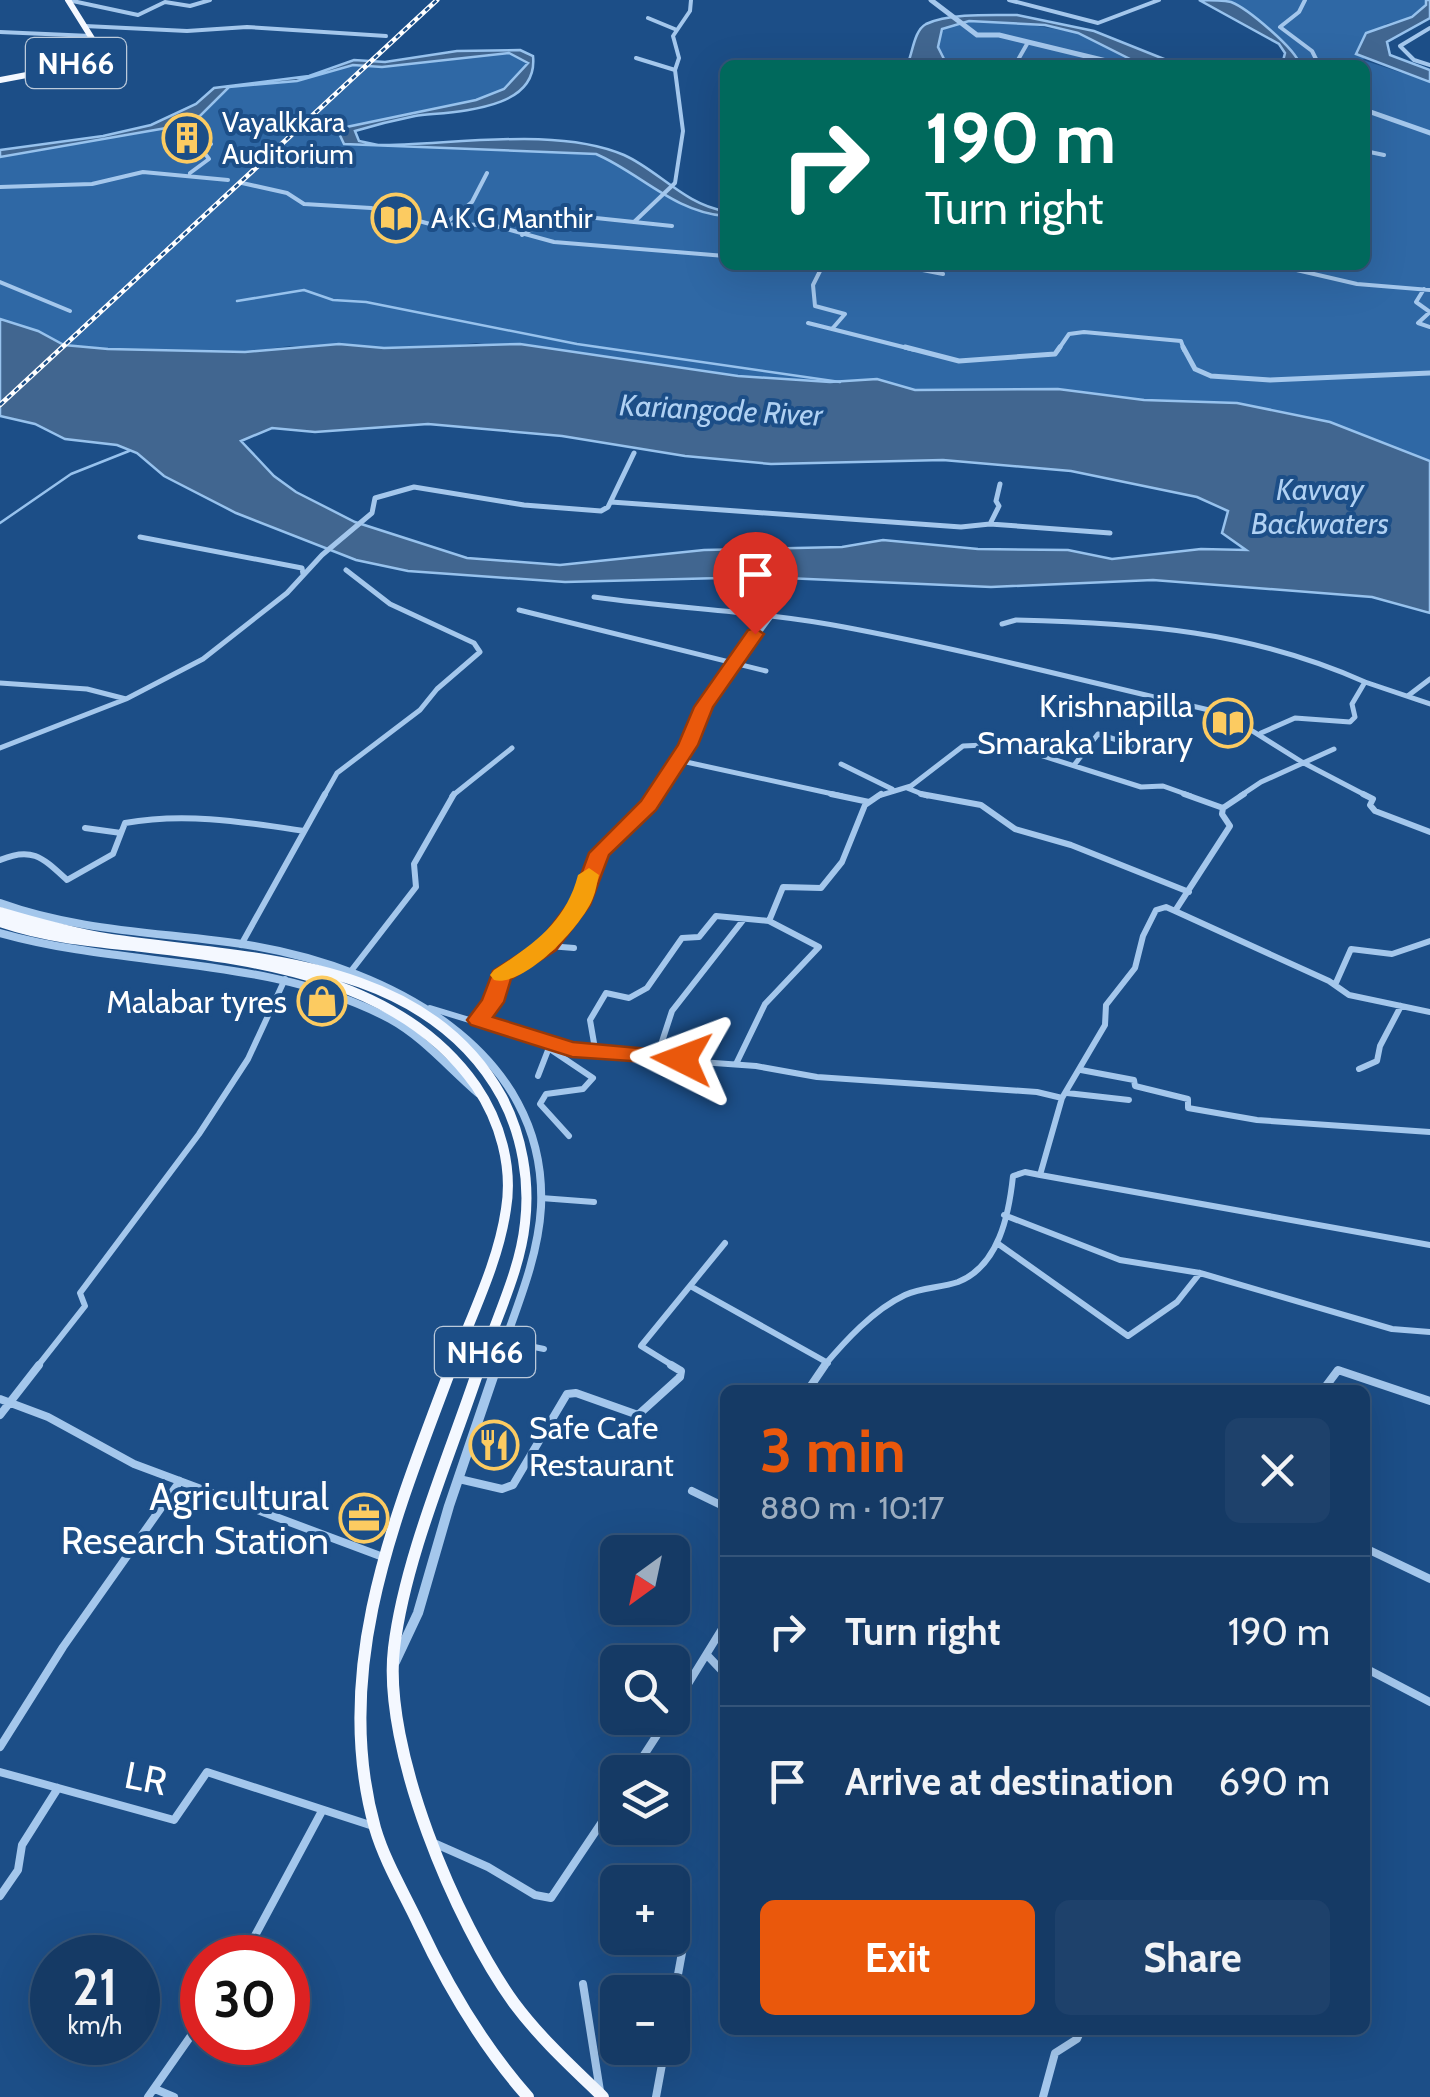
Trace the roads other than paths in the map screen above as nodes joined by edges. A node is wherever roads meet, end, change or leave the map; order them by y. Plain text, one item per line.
1 (68, 0) edge
2 (210, 0) edge
3 (691, 0) edge
4 (931, 0) edge
5 (1009, 0) edge
6 (1159, 0) edge
7 (1305, 0) edge
8 (648, 18) dead end
9 (85, 26) junction
10 (1430, 28) edge
11 (678, 30) junction
12 (0, 32) edge
13 (92, 36) junction
14 (386, 36) dead end
15 (1027, 44) junction
16 (636, 58) dead end
17 (1018, 60) edge
18 (1100, 60) edge
19 (1316, 60) edge
20 (1430, 65) edge
21 (675, 70) junction
22 (0, 80) edge
23 (1370, 112) edge
24 (1430, 133) edge
25 (211, 144) dead end
26 (1370, 152) edge
27 (1384, 155) dead end
28 (487, 173) dead end
29 (189, 174) junction
30 (228, 180) dead end
31 (242, 184) dead end
32 (0, 187) edge
33 (634, 222) junction
34 (445, 224) junction
35 (672, 226) dead end
36 (522, 235) junction
37 (720, 256) edge
38 (820, 270) edge
39 (923, 270) edge
40 (1298, 270) edge
41 (943, 274) dead end
42 (0, 282) edge
43 (1427, 290) edge
44 (70, 310) dead end
45 (808, 323) dead end
46 (1430, 327) edge
47 (832, 329) junction
48 (1430, 374) edge
49 (634, 453) dead end
50 (1000, 484) dead end
51 (610, 502) junction
52 (990, 524) junction
53 (1110, 532) dead end
54 (140, 537) dead end
55 (346, 570) dead end
56 (303, 575) junction
57 (594, 597) dead end
58 (519, 610) dead end
59 (772, 615) junction
60 (1002, 624) dead end
61 (735, 663) junction
62 (766, 671) dead end
63 (1430, 678) edge
64 (1365, 682) junction
65 (0, 684) edge
66 (1408, 696) junction
67 (126, 700) junction
68 (1430, 704) edge
69 (1260, 734) junction
70 (4, 736) dead end
71 (12, 742) junction
72 (0, 748) edge
73 (512, 748) dead end
74 (1334, 750) dead end
75 (1162, 754) dead end
76 (677, 760) junction
77 (1302, 762) junction
78 (841, 764) dead end
79 (1075, 764) junction
80 (905, 787) junction
81 (892, 789) junction
82 (869, 802) junction
83 (1222, 808) junction
84 (85, 828) dead end
85 (304, 831) junction
86 (1430, 832) edge
87 (120, 833) junction
88 (0, 860) edge
89 (1189, 892) junction
90 (0, 902) edge
91 (1175, 910) junction
92 (0, 912) edge
93 (744, 920) junction
94 (770, 921) junction
95 (0, 922) edge
96 (0, 932) edge
97 (1430, 941) edge
98 (242, 945) junction
99 (548, 946) junction
100 (574, 948) dead end
101 (352, 971) junction
102 (285, 979) junction
103 (1335, 985) junction
104 (1401, 1006) junction
105 (430, 1008) junction
106 (1430, 1012) edge
107 (478, 1020) junction
108 (552, 1045) junction
109 (589, 1052) junction
110 (656, 1057) junction
111 (736, 1064) junction
112 (1359, 1069) dead end
113 (1081, 1070) junction
114 (538, 1076) dead end
115 (481, 1096) junction
116 (1065, 1096) junction
117 (1129, 1100) dead end
118 (1430, 1132) edge
119 (568, 1136) dead end
120 (1040, 1174) junction
121 (541, 1198) junction
122 (594, 1202) dead end
123 (1004, 1216) junction
124 (725, 1243) dead end
125 (997, 1243) junction
126 (1430, 1245) edge
127 (1200, 1273) junction
128 (692, 1287) junction
129 (1430, 1332) edge
130 (505, 1341) junction
131 (544, 1349) dead end
132 (828, 1363) junction
133 (812, 1385) edge
134 (1327, 1385) edge
135 (0, 1398) edge
136 (1430, 1401) edge
137 (10, 1402) junction
138 (0, 1414) edge
139 (459, 1479) junction
140 (180, 1481) junction
141 (692, 1492) dead end
142 (720, 1504) edge
143 (1370, 1550) edge
144 (384, 1557) junction
145 (1430, 1580) edge
146 (720, 1633) edge
147 (707, 1655) junction
148 (394, 1664) junction
149 (720, 1669) edge
150 (1370, 1671) edge
151 (690, 1682) edge
152 (1430, 1702) edge
153 (0, 1747) edge
154 (0, 1772) edge
155 (58, 1788) junction
156 (322, 1811) junction
157 (600, 1825) edge
158 (375, 1827) junction
159 (431, 1840) junction
160 (0, 1896) edge
161 (255, 1935) edge
162 (583, 1984) dead end
163 (1079, 2035) edge
164 (180, 2052) edge
165 (662, 2065) edge
166 (152, 2093) edge
167 (602, 2096) edge
168 (174, 2097) edge
169 (528, 2097) edge
170 (656, 2097) edge
171 (1043, 2097) edge

1 - 2 street
1 - 9 highway, NH66
3 - 11 street
4 - 15 street
5 - 6 street
7 - 19 street
8 - 11 street
9 - 13 highway, NH66
9 - 14 street
10 - 20 street
11 - 21 street
12 - 13 street
13 - 22 highway, NH66
15 - 17 street
15 - 18 street
16 - 21 street
21 - 33 street
23 - 24 street
25 - 29 street
26 - 27 street
28 - 34 street
29 - 30 street
29 - 32 street
31 - 34 street
33 - 35 street
33 - 36 street
34 - 36 street
36 - 37 street
38 - 47 street
39 - 41 street
40 - 43 street
42 - 44 street
43 - 46 street
45 - 47 street
47 - 48 street
49 - 51 street
50 - 52 street
51 - 52 street
51 - 56 street
52 - 53 street
54 - 56 street
55 - 85 street
56 - 67 street
57 - 59 street
58 - 61 street
59 - 61 street
59 - 69 street
60 - 64 street
61 - 62 street
61 - 76 street
63 - 66 street
64 - 66 street
64 - 69 street
65 - 67 street
66 - 68 street
67 - 71 street
69 - 77 street
70 - 71 street
71 - 72 street
73 - 101 street
74 - 77 street
75 - 79 street
76 - 82 street
76 - 99 street
77 - 83 street
77 - 86 street
78 - 81 street
79 - 80 street
79 - 83 street
80 - 81 street
80 - 89 street
81 - 82 street
82 - 94 street
83 - 89 street
84 - 87 street
85 - 87 street
85 - 98 street
87 - 88 street
89 - 91 street
90 - 98 street
91 - 103 street
91 - 113 street
92 - 148 highway, NH66
93 - 94 street
93 - 109 street
93 - 110 street
94 - 111 street
95 - 115 highway, NH66
96 - 102 street
97 - 103 street
98 - 101 street
99 - 100 street
99 - 107 street
101 - 105 street
102 - 115 street
102 - 137 street
103 - 104 street
104 - 106 street
104 - 112 street
105 - 107 street
105 - 121 street
107 - 108 street
108 - 109 street
108 - 114 street
108 - 119 street
109 - 110 street
110 - 111 street
111 - 116 street
113 - 116 street
113 - 118 street
115 - 144 highway, NH66
116 - 117 street
116 - 120 street
120 - 123 street
120 - 126 street
121 - 122 street
121 - 130 street
123 - 125 street
123 - 127 street
124 - 128 street
125 - 127 street
125 - 132 street
127 - 129 street
128 - 132 street
128 - 139 street
130 - 131 street
130 - 139 street
132 - 133 street
134 - 136 street
135 - 137 street
137 - 138 street
137 - 140 street
139 - 148 street
140 - 144 street
140 - 153 street
141 - 142 street
143 - 145 street
144 - 158 highway, NH66
146 - 147 street
147 - 149 street
147 - 151 street
148 - 159 highway, NH66
150 - 152 street
154 - 155 street, LR
155 - 156 street, LR
155 - 160 street
156 - 158 street, LR
156 - 161 street
157 - 159 street
158 - 169 highway, NH66
159 - 167 highway, NH66
162 - 167 street
163 - 171 street
164 - 166 street
165 - 170 street
166 - 168 street

